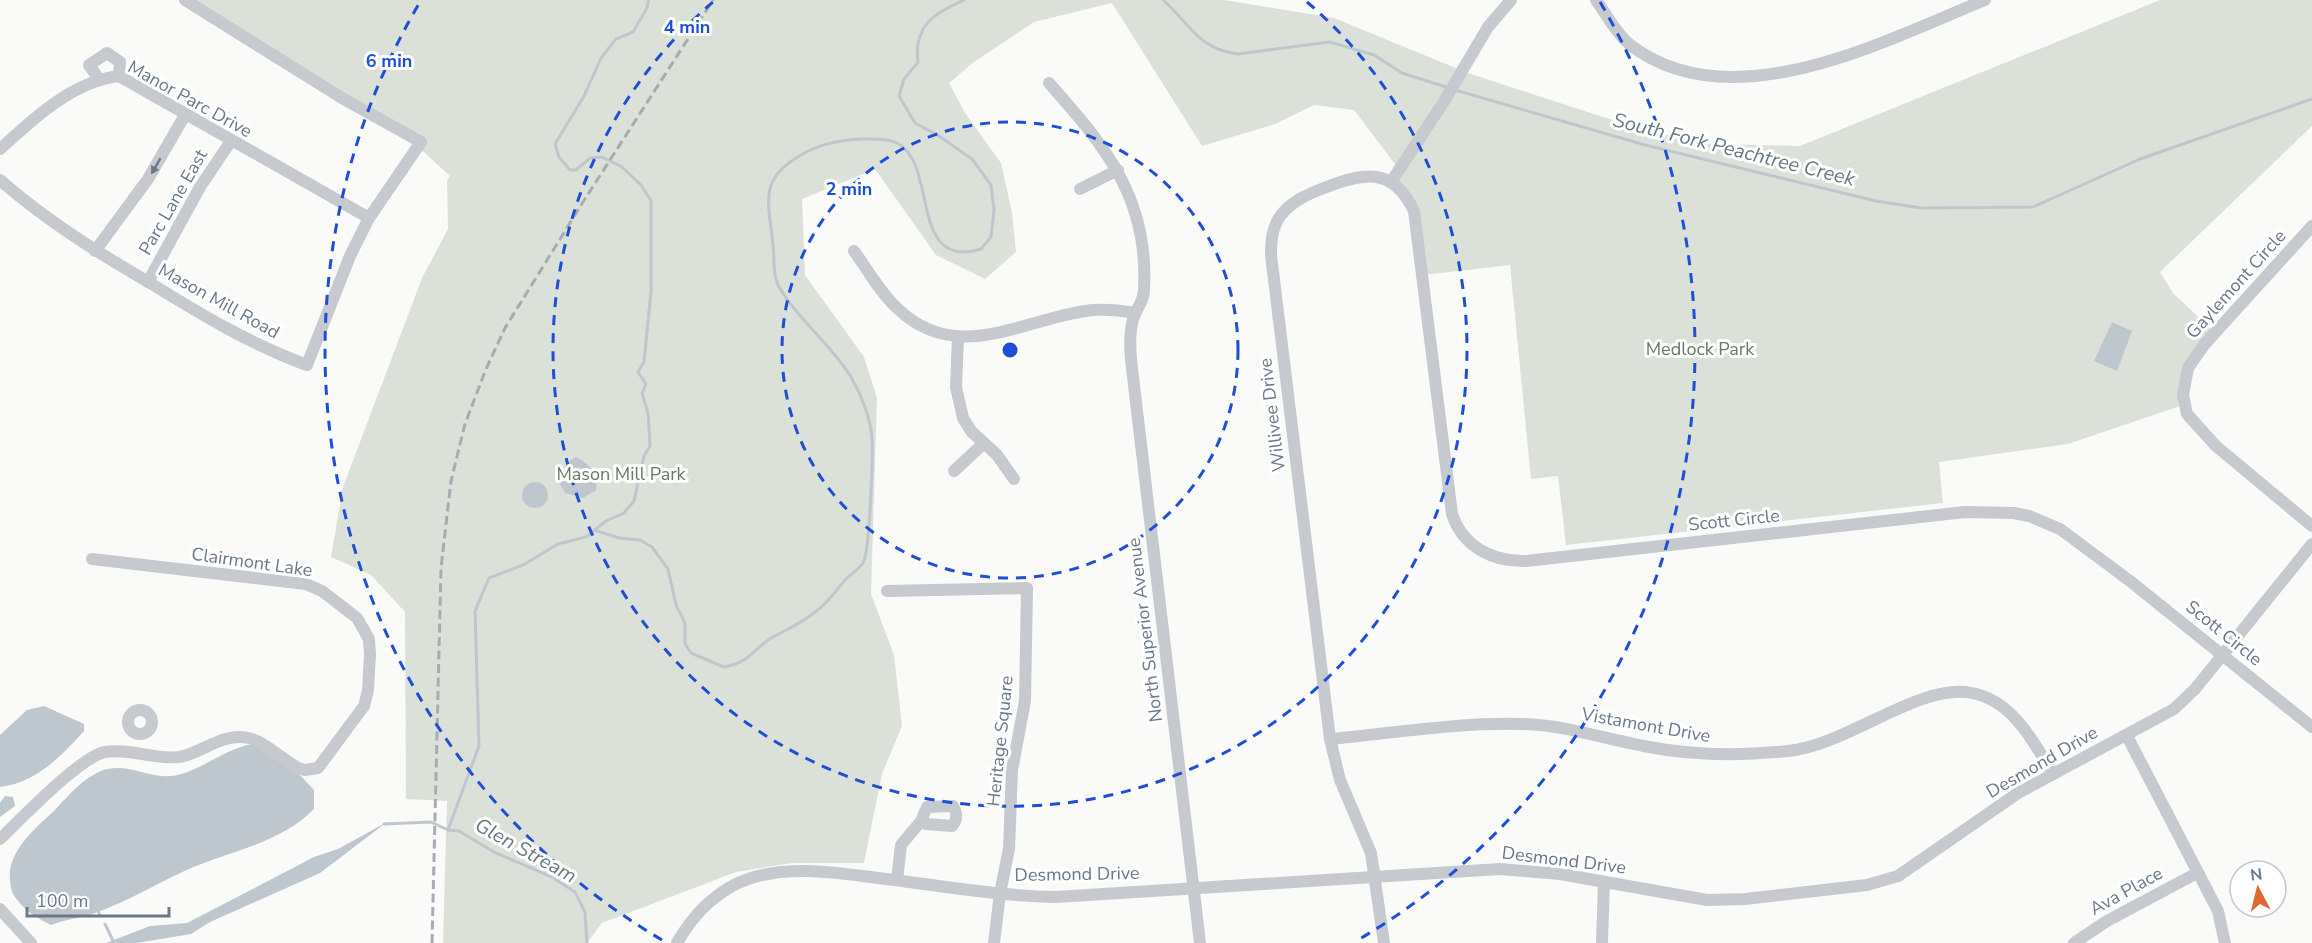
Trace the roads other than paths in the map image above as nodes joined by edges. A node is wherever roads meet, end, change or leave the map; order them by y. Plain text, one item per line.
1 (185, 0) edge
2 (1511, 0) edge
3 (1596, 0) edge
4 (1985, 0) edge
5 (119, 76) junction
6 (98, 78) junction
7 (1049, 83) dead end
8 (185, 115) junction
9 (231, 141) junction
10 (0, 149) edge
11 (1118, 170) junction
12 (0, 180) edge
13 (1391, 182) junction
14 (1080, 189) dead end
15 (369, 218) junction
16 (2312, 226) edge
17 (95, 251) junction
18 (854, 251) dead end
19 (148, 282) junction
20 (1135, 313) junction
21 (958, 337) junction
22 (984, 442) junction
23 (954, 471) dead end
24 (1014, 479) dead end
25 (2312, 526) edge
26 (2312, 544) edge
27 (92, 559) dead end
28 (887, 591) dead end
29 (2223, 656) junction
30 (2312, 727) edge
31 (137, 734) dead end
32 (2127, 736) junction
33 (1330, 739) junction
34 (138, 753) junction
35 (2053, 774) junction
36 (921, 821) dead end
37 (0, 839) edge
38 (2197, 873) junction
39 (1376, 876) junction
40 (897, 880) junction
41 (1604, 882) junction
42 (1194, 889) junction
43 (1000, 893) junction
44 (0, 909) edge
45 (31, 943) edge
46 (677, 943) edge
47 (994, 943) edge
48 (1200, 943) edge
49 (1384, 943) edge
50 (1602, 943) edge
51 (2074, 943) edge
52 (2225, 943) edge

1 - 15 street, Mason Mill Road
2 - 13 street
3 - 4 street
5 - 6 street, Manor Parc Drive
5 - 6 street
5 - 8 street, Manor Parc Drive
6 - 10 street, Manor Parc Drive
7 - 11 street, North Superior Avenue
8 - 9 street, Manor Parc Drive
8 -> 17 street
9 - 15 street, Manor Parc Drive
9 - 19 street, Parc Lane East
11 - 14 street
11 - 20 street, North Superior Avenue
12 - 17 street, Mason Mill Road
13 - 29 street, Scott Circle
13 - 33 street, Willivee Drive
15 - 19 street, Mason Mill Road
16 - 25 street, Gaylemont Circle
17 - 19 street, Mason Mill Road
18 - 21 street
20 - 21 street
20 - 42 street, North Superior Avenue
21 - 22 street
22 - 23 street
22 - 24 street
26 - 29 street, Desmond Drive
27 - 34 street, Clairmont Lake
28 - 43 street, Heritage Square
29 - 30 street, Scott Circle
29 - 32 street, Desmond Drive
31 - 34 street
32 - 35 street, Desmond Drive
32 - 38 street
33 - 35 street, Vistamont Drive
33 - 39 street, Willivee Drive
34 - 37 street, Clairmont Lake
35 - 41 street, Desmond Drive
36 - 40 street
38 - 51 street, Ava Place
38 - 52 street
39 - 41 street, Desmond Drive
39 - 42 street, Desmond Drive
39 - 49 street, Willivee Drive
40 - 43 street, Desmond Drive
40 - 46 street, Desmond Drive
41 - 50 street
42 - 43 street, Desmond Drive
42 - 48 street, North Superior Avenue
43 - 47 street
44 - 45 street

